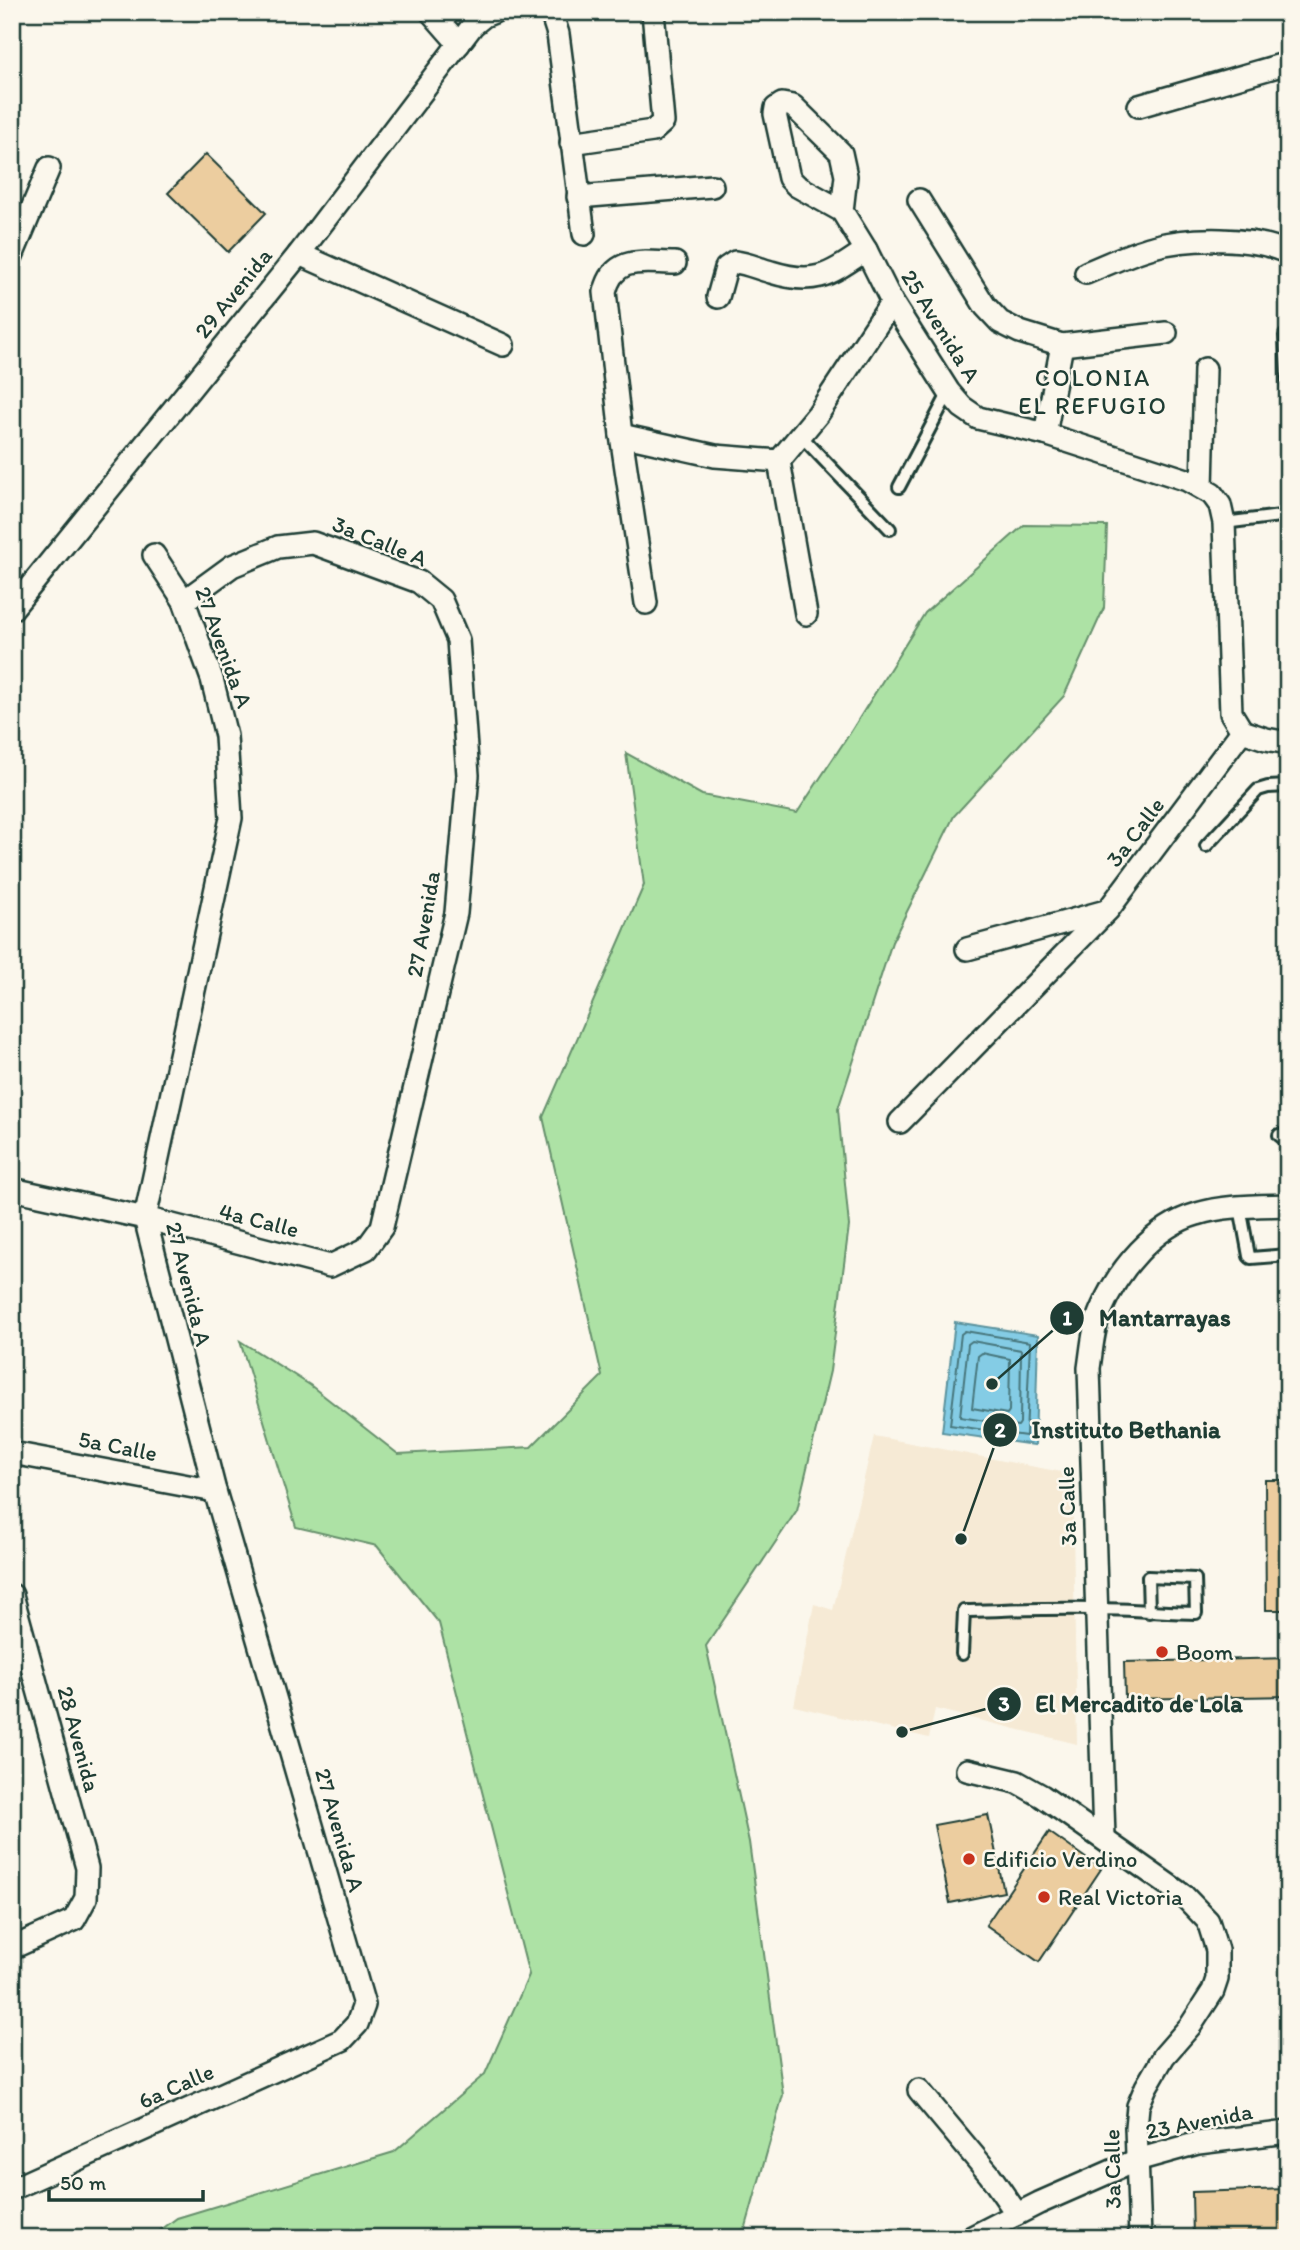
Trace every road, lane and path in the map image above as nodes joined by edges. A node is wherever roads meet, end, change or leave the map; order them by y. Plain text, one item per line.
1 (431, 12) edge
2 (494, 12) edge
3 (551, 12) edge
4 (653, 12) edge
5 (459, 44) junction
6 (1288, 63) edge
7 (1139, 106) dead end
8 (571, 143) junction
9 (49, 168) dead end
10 (712, 186) dead end
11 (578, 197) junction
12 (919, 200) dead end
13 (842, 211) junction
14 (584, 234) dead end
15 (866, 250) junction
16 (1288, 253) edge
17 (299, 254) junction
18 (12, 256) edge
19 (674, 262) dead end
20 (1086, 273) dead end
21 (718, 296) dead end
22 (892, 302) junction
23 (1166, 332) dead end
24 (1284, 335) dead end
25 (503, 345) dead end
26 (1062, 345) junction
27 (1205, 369) dead end
28 (949, 392) junction
29 (1288, 396) edge
30 (1045, 434) junction
31 (621, 435) junction
32 (802, 437) junction
33 (779, 461) junction
34 (899, 487) dead end
35 (1202, 488) junction
36 (1222, 514) junction
37 (1288, 515) edge
38 (890, 529) dead end
39 (154, 555) dead end
40 (441, 600) joint
41 (184, 601) junction
42 (646, 603) dead end
43 (12, 609) edge
44 (806, 614) dead end
45 (1242, 731) junction
46 (1288, 743) edge
47 (1288, 786) edge
48 (1206, 846) dead end
49 (1108, 910) junction
50 (967, 949) dead end
51 (901, 1122) dead end
52 (12, 1189) edge
53 (1288, 1205) edge
54 (1240, 1207) junction
55 (145, 1218) junction
56 (366, 1249) joint
57 (1288, 1255) edge
58 (12, 1453) edge
59 (215, 1491) junction
60 (12, 1595) edge
61 (1096, 1609) junction
62 (1149, 1612) junction
63 (962, 1654) dead end
64 (967, 1770) dead end
65 (1104, 1838) junction
66 (12, 1948) edge
67 (357, 2024) joint
68 (919, 2090) dead end
69 (1288, 2132) edge
70 (1137, 2160) junction
71 (12, 2189) edge
72 (1017, 2214) junction
73 (970, 2238) edge
74 (1140, 2238) edge

1 - 5 street
2 - 5 street, 29 Avenida
3 - 8 street
4 - 8 street
5 - 17 street, 29 Avenida
6 - 7 street
8 - 11 street
9 - 18 street
10 - 11 street
11 - 14 street
12 - 26 street
13 - 13 street
13 - 15 street, 25 Avenida A
15 - 21 street
15 - 22 street, 25 Avenida A
16 - 20 street
17 - 25 street
17 - 43 street, 29 Avenida
19 - 31 street
22 - 28 street, 25 Avenida A
22 - 32 street
23 - 26 street
24 - 29 lane
26 - 30 street
27 - 35 street
28 - 30 street, 25 Avenida A
28 - 34 lane
30 - 35 street, 25 Avenida A
31 - 33 street
31 - 42 street
32 - 33 street
32 - 38 lane
33 - 44 street
35 - 36 street, 25 Avenida A
36 - 37 lane
36 - 45 street
39 - 41 street, 27 Avenida A
40 - 41 street, 3a Calle A
40 - 56 street, 27 Avenida
41 - 55 street, 27 Avenida A
45 - 46 street
45 - 49 street, 3a Calle
47 - 48 lane
49 - 50 street
49 - 51 street, 3a Calle
52 - 55 street, 4a Calle
53 - 54 street, 3a Calle
54 - 57 lane
54 - 61 street, 3a Calle
55 - 56 street, 4a Calle
55 - 59 street, 27 Avenida A
58 - 59 street, 5a Calle
59 - 67 street, 27 Avenida A
60 - 66 street, 28 Avenida
61 - 62 lane
61 - 63 lane
61 - 65 street, 3a Calle
62 - 62 lane
64 - 65 street, 3a Calle
65 - 70 street, 3a Calle
67 - 71 street, 6a Calle
68 - 72 street
69 - 70 street, 23 Avenida
70 - 72 street, 23 Avenida
70 - 74 street, 3a Calle
72 - 73 street, 23 Avenida

